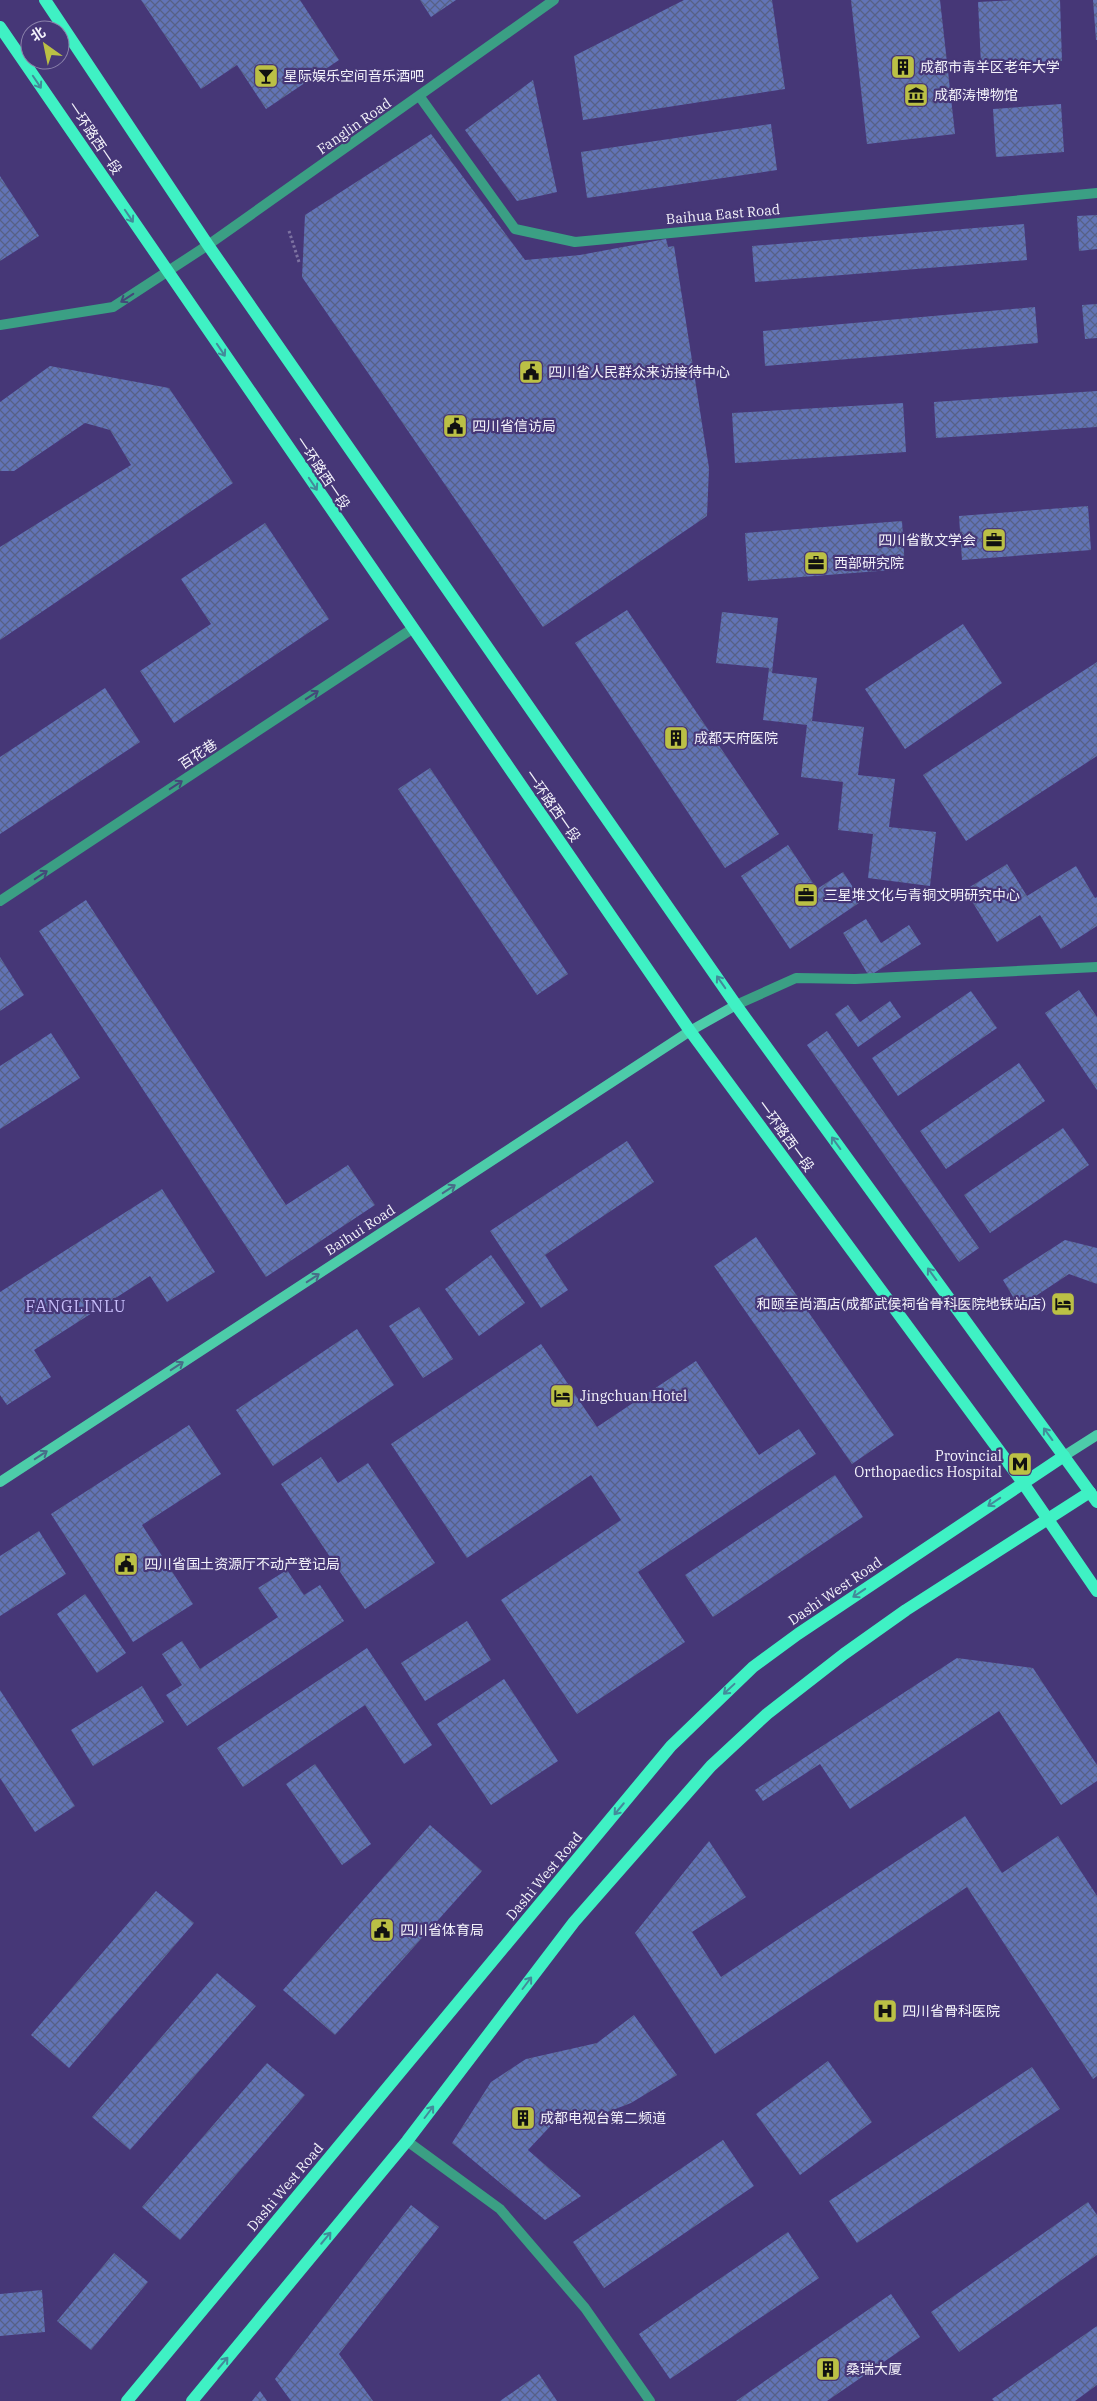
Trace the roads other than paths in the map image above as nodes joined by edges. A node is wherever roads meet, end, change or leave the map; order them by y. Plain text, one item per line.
1 (45, 0) edge
2 (554, 0) edge
3 (0, 27) edge
4 (420, 97) junction
5 (1097, 193) edge
6 (208, 245) junction
7 (168, 272) junction
8 (0, 325) edge
9 (412, 629) junction
10 (0, 901) edge
11 (1097, 967) edge
12 (736, 1004) junction
13 (690, 1031) junction
14 (1097, 1435) edge
15 (1064, 1456) junction
16 (0, 1482) edge
17 (1023, 1483) junction
18 (1095, 1494) edge
19 (1048, 1520) junction
20 (1097, 1591) edge
21 (407, 2141) junction
22 (127, 2401) edge
23 (192, 2401) edge
24 (650, 2401) edge

1 - 6 main road
2 - 4 street, Fanglin Road
3 -> 7 main road, 一环路西一段
4 - 5 street, Baihua East Road
4 - 6 street, Fanglin Road
6 - 7 street, Fanglin Road
12 -> 6 main road
7 -> 8 street, Fanglin Road
7 -> 9 main road, 一环路西一段
10 -> 9 street, 百花巷
9 - 13 main road, 一环路西一段
11 - 12 street
12 - 13 street, Baihui Road
15 -> 12 main road
16 -> 13 street, Baihui Road
13 - 17 main road, 一环路西一段
14 - 15 street
15 - 17 main road, Dashi West Road
15 - 18 main road
17 - 19 main road, 一环路西一段
17 -> 22 main road, Dashi West Road
18 - 19 main road
19 - 20 main road, 一环路西一段
21 -> 19 main road
23 -> 21 main road
21 - 24 street

